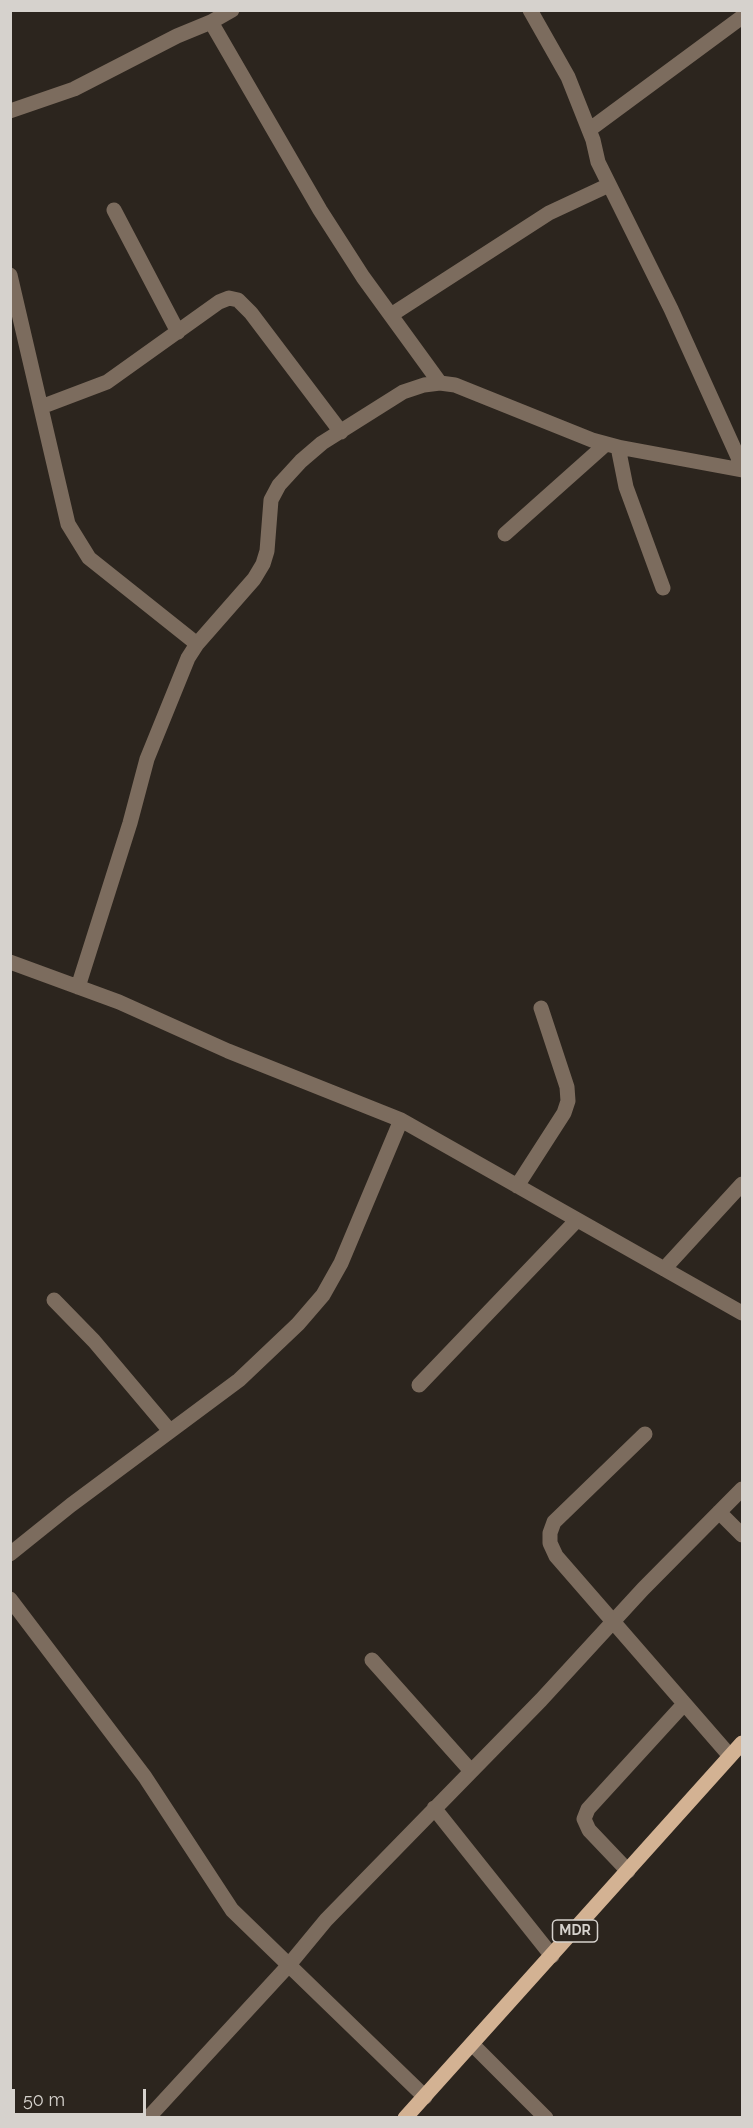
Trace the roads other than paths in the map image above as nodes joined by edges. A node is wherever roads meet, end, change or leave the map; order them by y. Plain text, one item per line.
1 (232, 10) edge
2 (530, 10) edge
3 (742, 17) edge
4 (211, 22) junction
5 (10, 111) edge
6 (590, 130) junction
7 (609, 185) junction
8 (114, 210) dead end
9 (10, 275) edge
10 (13, 299) edge
11 (391, 315) junction
12 (177, 332) junction
13 (440, 383) junction
14 (41, 407) junction
15 (341, 432) junction
16 (612, 445) junction
17 (742, 468) edge
18 (505, 534) dead end
19 (663, 588) dead end
20 (197, 644) junction
21 (10, 962) edge
22 (78, 987) junction
23 (541, 1008) dead end
24 (401, 1120) junction
25 (742, 1184) edge
26 (517, 1186) junction
27 (577, 1220) junction
28 (664, 1269) junction
29 (54, 1300) dead end
30 (742, 1313) edge
31 (419, 1385) dead end
32 (170, 1431) junction
33 (645, 1434) dead end
34 (742, 1489) edge
35 (719, 1512) junction
36 (742, 1535) edge
37 (10, 1554) edge
38 (10, 1599) edge
39 (612, 1622) junction
40 (372, 1660) dead end
41 (684, 1704) junction
42 (742, 1743) edge
43 (730, 1756) junction
44 (471, 1771) junction
45 (434, 1808) junction
46 (628, 1871) junction
47 (552, 1956) junction
48 (288, 1966) junction
49 (472, 2044) junction
50 (425, 2097) junction
51 (148, 2118) edge
52 (405, 2118) edge
53 (546, 2118) edge

1 - 4 street
2 - 6 street
3 - 6 street
4 - 5 street
4 - 11 street
6 - 7 street
7 - 11 street
7 - 17 street
8 - 12 street
9 - 10 street
10 - 14 street
11 - 13 street
12 - 14 street
12 - 15 street
13 - 15 street
13 - 16 street
14 - 20 street
15 - 20 street
16 - 17 street
16 - 18 street
16 - 19 street
20 - 22 street
21 - 22 street
22 - 24 street
23 - 26 street
24 - 26 street
24 - 32 street
25 - 28 street
26 - 27 street
27 - 28 street
27 - 31 street
28 - 30 street
29 - 32 street
32 - 37 street
33 - 39 street
34 - 35 street
35 - 36 street
35 - 39 street
38 - 48 street
39 - 41 street
39 - 44 street
40 - 44 street
41 - 43 street
41 - 46 street
42 - 43 main road, MDR
43 - 46 main road, MDR
44 - 45 street
45 - 47 street
45 - 48 street
46 - 47 main road, MDR
47 - 49 main road, MDR
48 - 50 street
48 - 51 street
49 - 50 main road, MDR
49 - 53 street
50 - 52 main road, MDR

